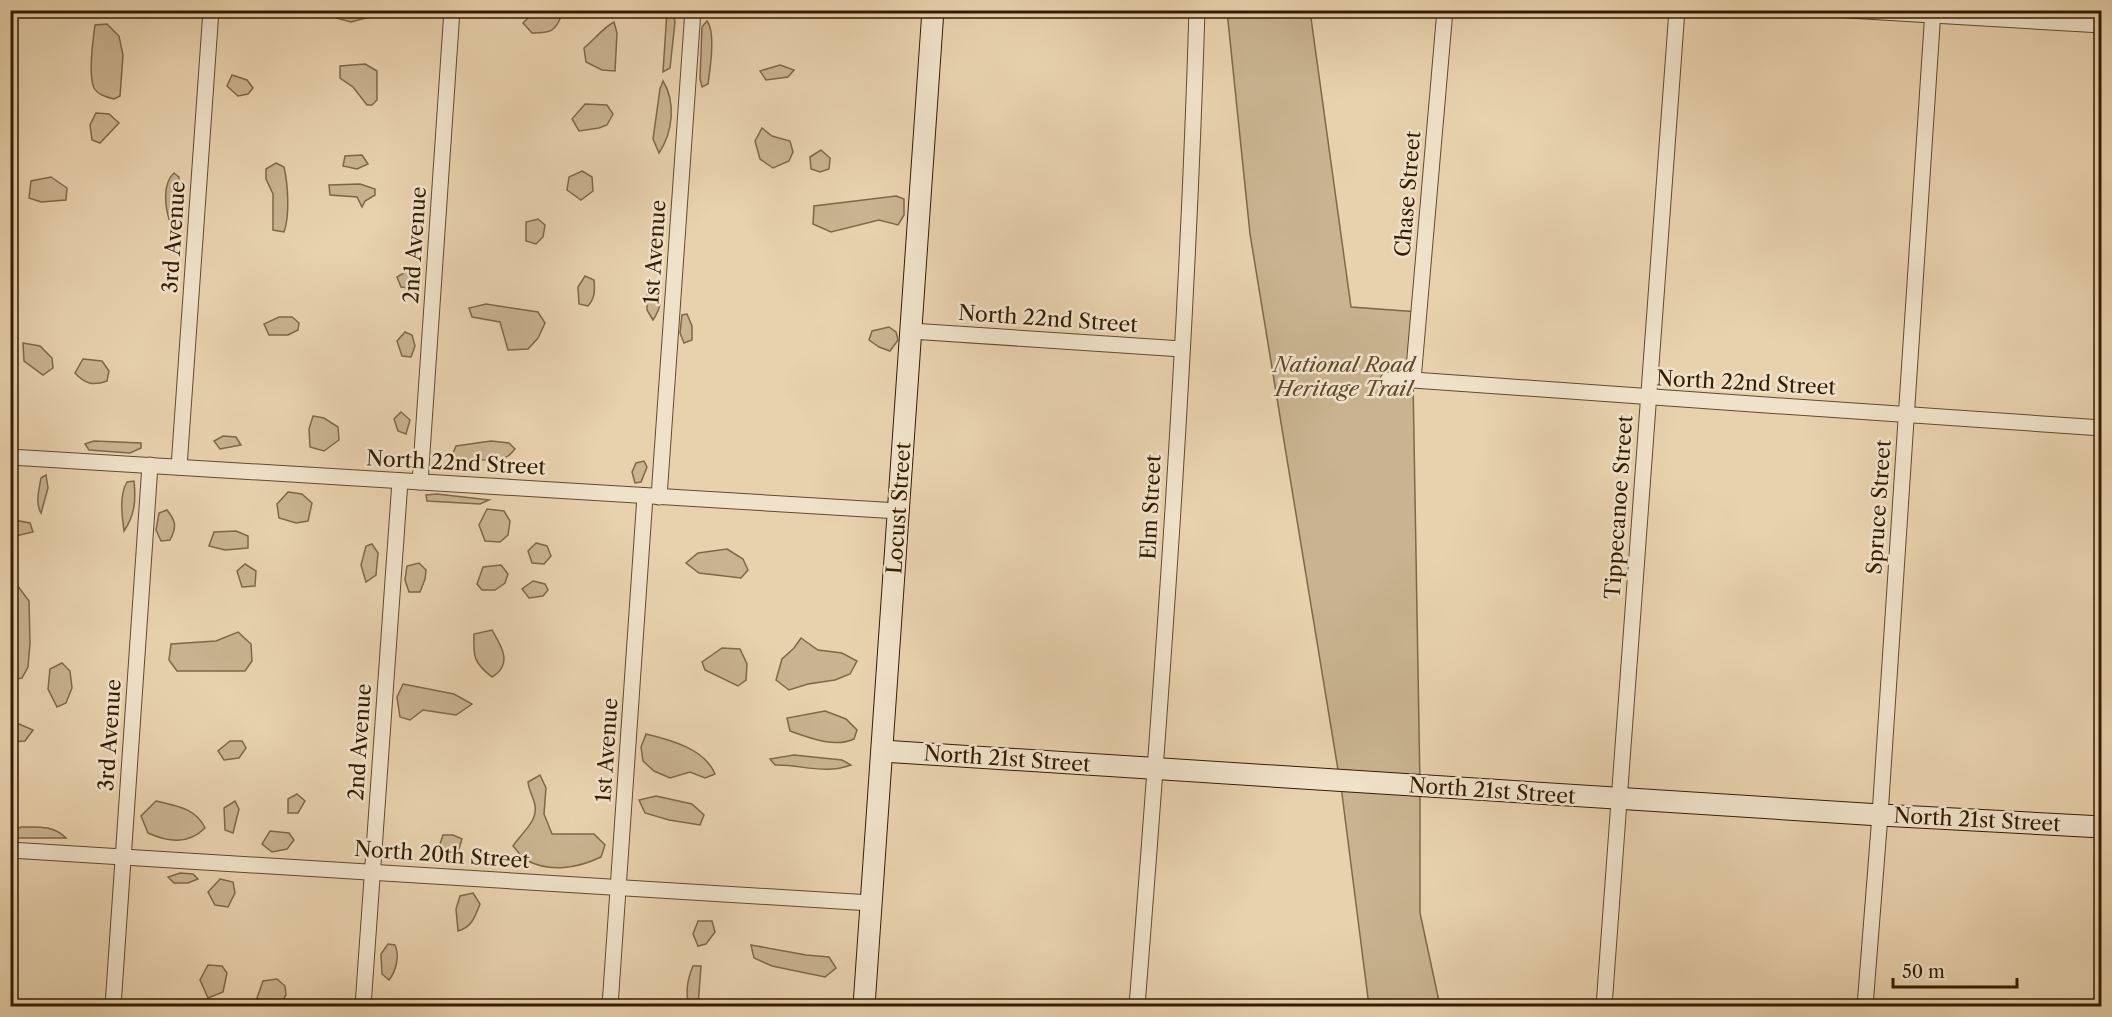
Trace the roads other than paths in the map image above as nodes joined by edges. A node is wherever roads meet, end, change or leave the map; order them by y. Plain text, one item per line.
1 (211, 10) edge
2 (452, 10) edge
3 (693, 10) edge
4 (933, 10) edge
5 (1197, 10) edge
6 (1445, 10) edge
7 (1677, 10) edge
8 (1848, 10) edge
9 (1932, 13) edge
10 (2102, 25) edge
11 (911, 331) junction
12 (1182, 349) junction
13 (1388, 380) dead end
14 (1413, 380) junction
15 (1648, 399) junction
16 (1906, 414) junction
17 (2102, 428) edge
18 (10, 457) edge
19 (150, 465) junction
20 (179, 467) junction
21 (400, 481) junction
22 (420, 482) junction
23 (652, 496) junction
24 (898, 511) junction
25 (882, 751) junction
26 (1156, 768) junction
27 (1618, 799) junction
28 (1880, 815) junction
29 (2102, 827) edge
30 (10, 850) edge
31 (123, 857) junction
32 (372, 872) junction
33 (619, 887) junction
34 (872, 903) junction
35 (113, 1006) edge
36 (363, 1006) edge
37 (610, 1006) edge
38 (864, 1006) edge
39 (1137, 1006) edge
40 (1604, 1006) edge
41 (1865, 1006) edge

1 - 20 street, 3rd Avenue
2 - 22 street, 2nd Avenue
3 - 23 street, 1st Avenue
4 - 11 street, Locust Street
5 - 12 street, Elm Street
6 - 14 street, Chase Street
7 - 15 street, Tippecanoe Street
8 - 9 street
9 - 10 street
9 - 16 street, Spruce Street
11 - 12 street, North 22nd Street
11 - 24 street, Locust Street
12 - 26 street, Elm Street
13 - 14 street, North 22nd Street
14 - 15 street, North 22nd Street
15 - 16 street, North 22nd Street
15 - 27 street, Tippecanoe Street
16 - 17 street, North 22nd Street
16 - 28 street, Spruce Street
18 - 19 street, North 22nd Street
19 - 20 street, North 22nd Street
19 - 31 street, 3rd Avenue
20 - 21 street, North 22nd Street
21 - 22 street, North 22nd Street
21 - 32 street, 2nd Avenue
22 - 23 street, North 22nd Street
23 - 24 street, North 22nd Street
23 - 33 street, 1st Avenue
24 - 25 street, Locust Street
25 - 26 street, North 21st Street
25 - 34 street, Locust Street
26 - 27 street, North 21st Street
26 - 39 street, Elm Street
27 - 28 street, North 21st Street
27 - 40 street, Tippecanoe Street
28 - 29 street, North 21st Street
28 - 41 street, Spruce Street
30 - 31 street, North 20th Street
31 - 32 street, North 20th Street
31 - 35 street, 3rd Avenue
32 - 33 street, North 20th Street
32 - 36 street, 2nd Avenue
33 - 34 street, North 20th Street
33 - 37 street, 1st Avenue
34 - 38 street, Locust Street

